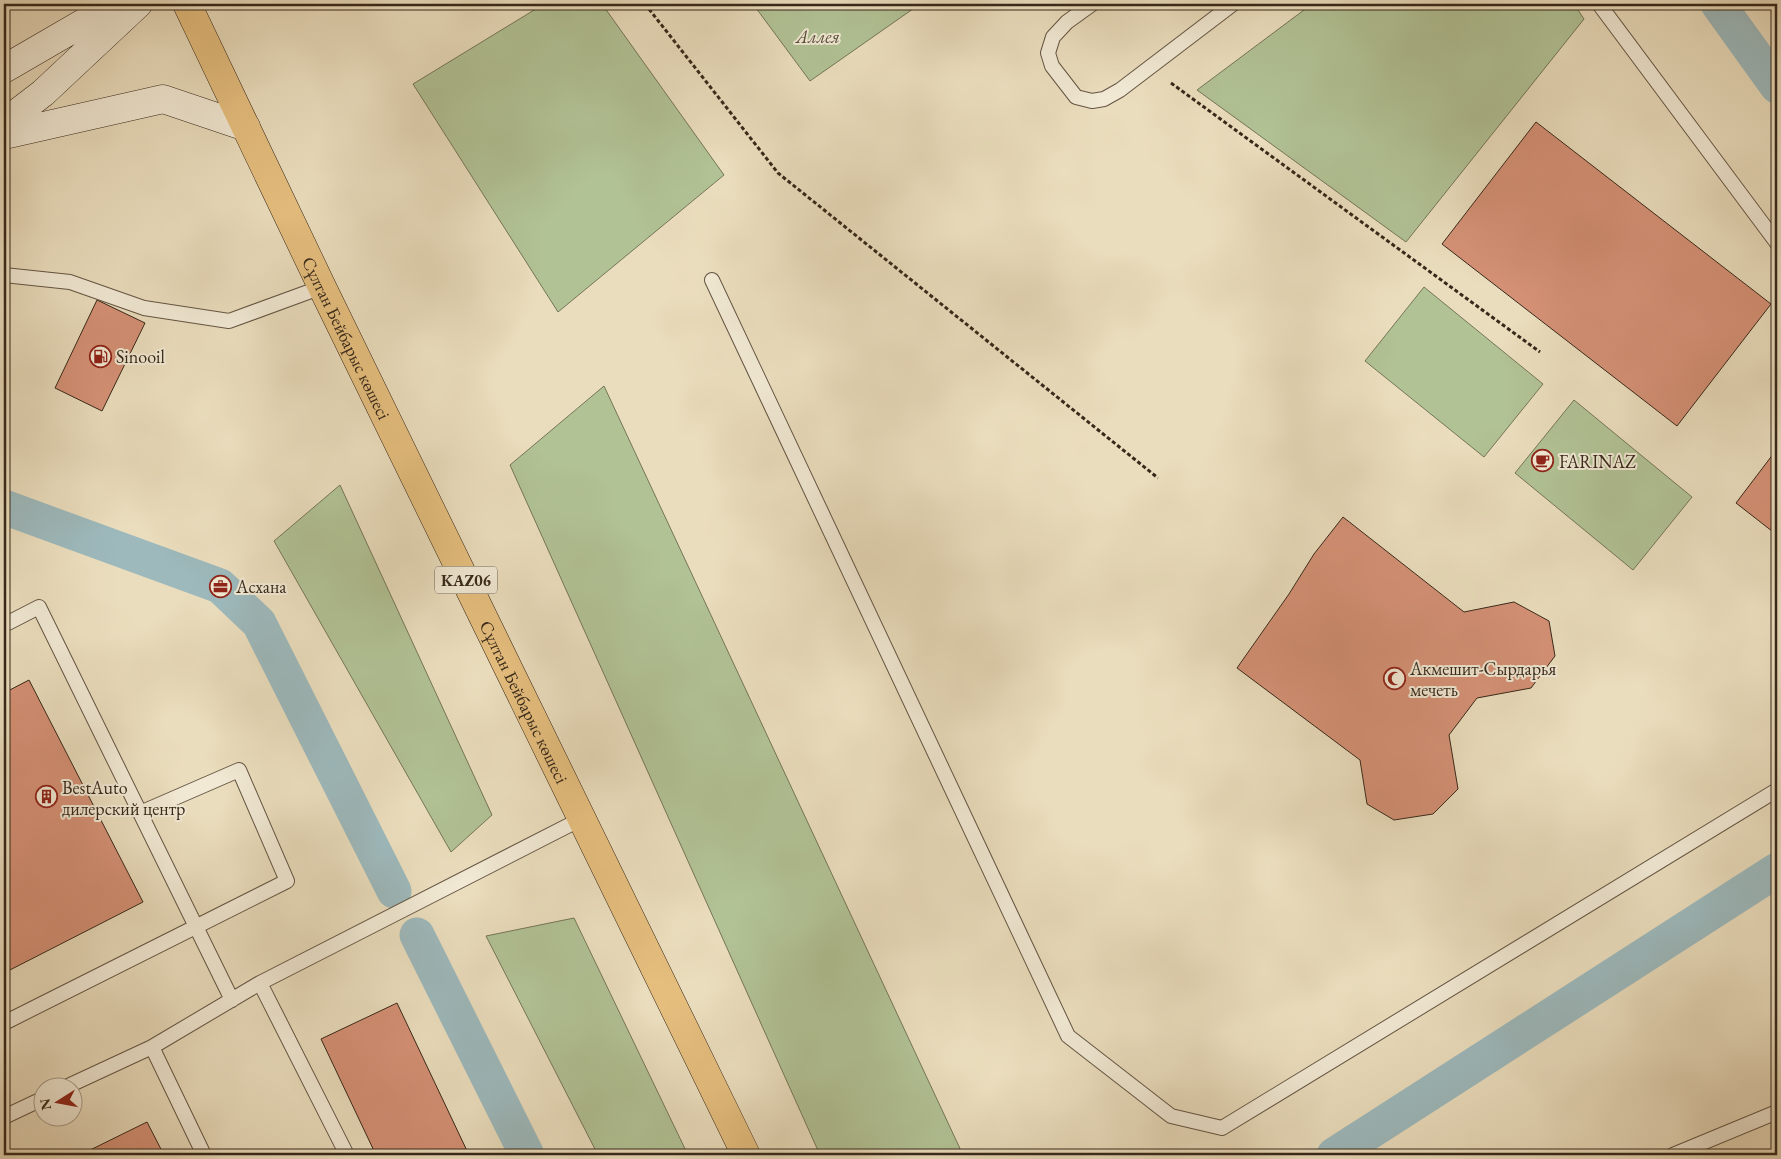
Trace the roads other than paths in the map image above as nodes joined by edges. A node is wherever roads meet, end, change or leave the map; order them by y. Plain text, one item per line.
1 (116, 4) edge
2 (138, 4) edge
3 (186, 4) edge
4 (1092, 4) edge
5 (1233, 4) edge
6 (1599, 4) edge
7 (4, 69) edge
8 (4, 123) edge
9 (246, 127) junction
10 (4, 135) edge
11 (1777, 243) edge
12 (4, 275) edge
13 (712, 280) dead end
14 (322, 287) junction
15 (4, 625) edge
16 (1777, 790) edge
17 (140, 813) junction
18 (582, 818) junction
19 (196, 928) junction
20 (260, 983) junction
21 (232, 1000) junction
22 (4, 1023) edge
23 (152, 1047) junction
24 (82, 1080) edge
25 (32, 1104) edge
26 (1777, 1112) edge
27 (4, 1117) edge
28 (204, 1155) edge
29 (347, 1155) edge
30 (746, 1155) edge
31 (1673, 1155) edge

1 - 7 main road
2 - 8 main road
3 - 9 main road, Сұлтан Бейбарыс көшесі / KAZ06
4 - 5 lane
6 - 11 lane
9 - 10 main road
9 - 14 main road, Сұлтан Бейбарыс көшесі / KAZ06
12 - 14 lane
13 - 16 lane
14 - 18 main road, Сұлтан Бейбарыс көшесі / KAZ06
15 - 17 lane
17 - 19 lane
17 - 19 lane
18 - 20 lane
18 - 30 main road, Сұлтан Бейбарыс көшесі / KAZ06
19 - 21 lane
19 - 22 lane
20 - 21 lane
20 - 29 lane
21 - 23 lane
23 - 24 lane
23 - 28 lane
25 - 27 lane
26 - 31 lane

